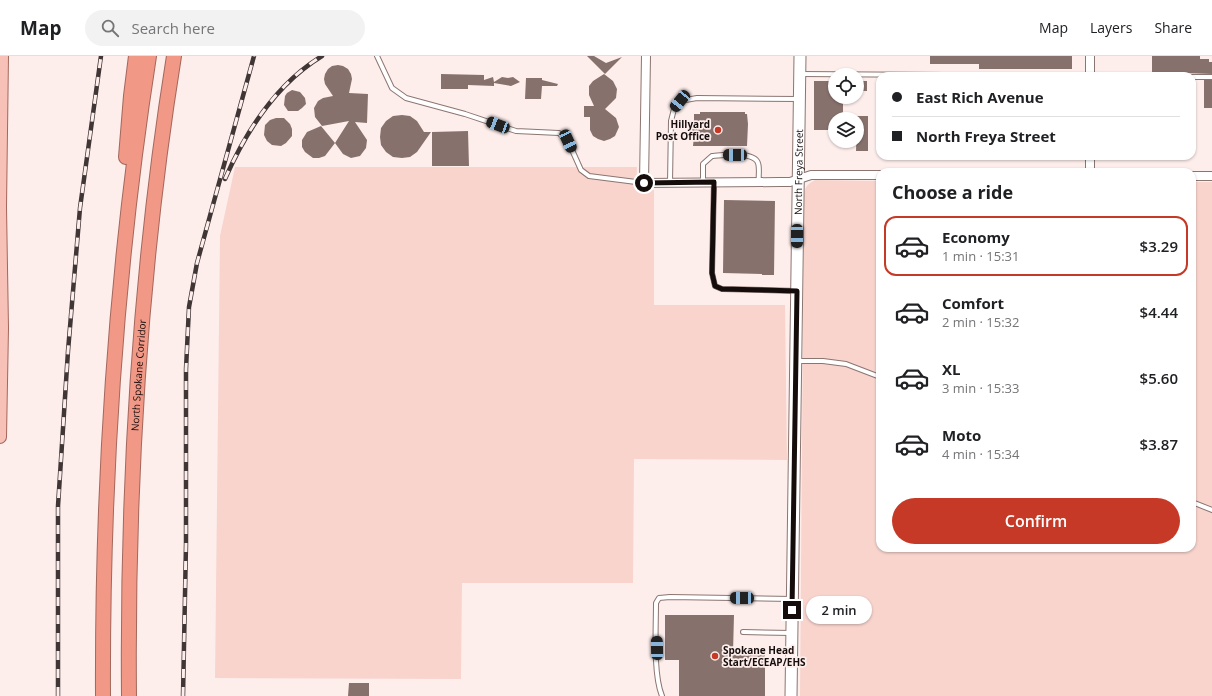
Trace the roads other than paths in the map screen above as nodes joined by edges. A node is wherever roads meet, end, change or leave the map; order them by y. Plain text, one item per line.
1 (2, 56) edge
2 (136, 56) edge
3 (149, 56) edge
4 (174, 56) edge
5 (377, 56) edge
6 (646, 56) edge
7 (800, 56) edge
8 (1090, 56) edge
9 (1090, 72) edge
10 (799, 74) junction
11 (876, 75) edge
12 (1196, 77) edge
13 (1212, 77) edge
14 (799, 99) junction
15 (876, 175) edge
16 (1196, 176) edge
17 (1212, 176) edge
18 (798, 179) junction
19 (703, 182) junction
20 (714, 182) junction
21 (759, 182) junction
22 (644, 183) junction
23 (670, 183) junction
24 (124, 245) junction
25 (0, 284) edge
26 (797, 291) junction
27 (796, 360) junction
28 (876, 375) edge
29 (0, 437) edge
30 (1196, 504) edge
31 (1212, 510) edge
32 (793, 599) junction
33 (743, 632) dead end
34 (792, 633) junction
35 (103, 696) edge
36 (129, 696) edge
37 (662, 696) edge
38 (791, 696) edge

1 - 25 main road
2 - 24 highway
3 - 24 highway
4 - 36 highway, North Spokane Corridor
5 - 22 lane
6 - 22 street
7 - 10 street, North Freya Street
8 - 9 street
10 - 11 lane
10 - 14 street, North Freya Street
12 - 13 lane
14 - 18 street, North Freya Street
14 - 23 lane
15 - 18 street
16 - 17 street
18 - 21 street
18 - 26 street, North Freya Street
19 - 20 street
19 - 21 lane
19 - 23 street
20 - 21 street
20 - 26 lane
22 - 23 street
24 - 35 highway
25 - 29 main road
26 - 27 street, North Freya Street
27 - 28 lane
27 - 32 street, North Freya Street
30 - 31 lane
32 - 34 street, North Freya Street
32 - 37 lane
33 - 34 lane
34 - 38 street, North Freya Street

